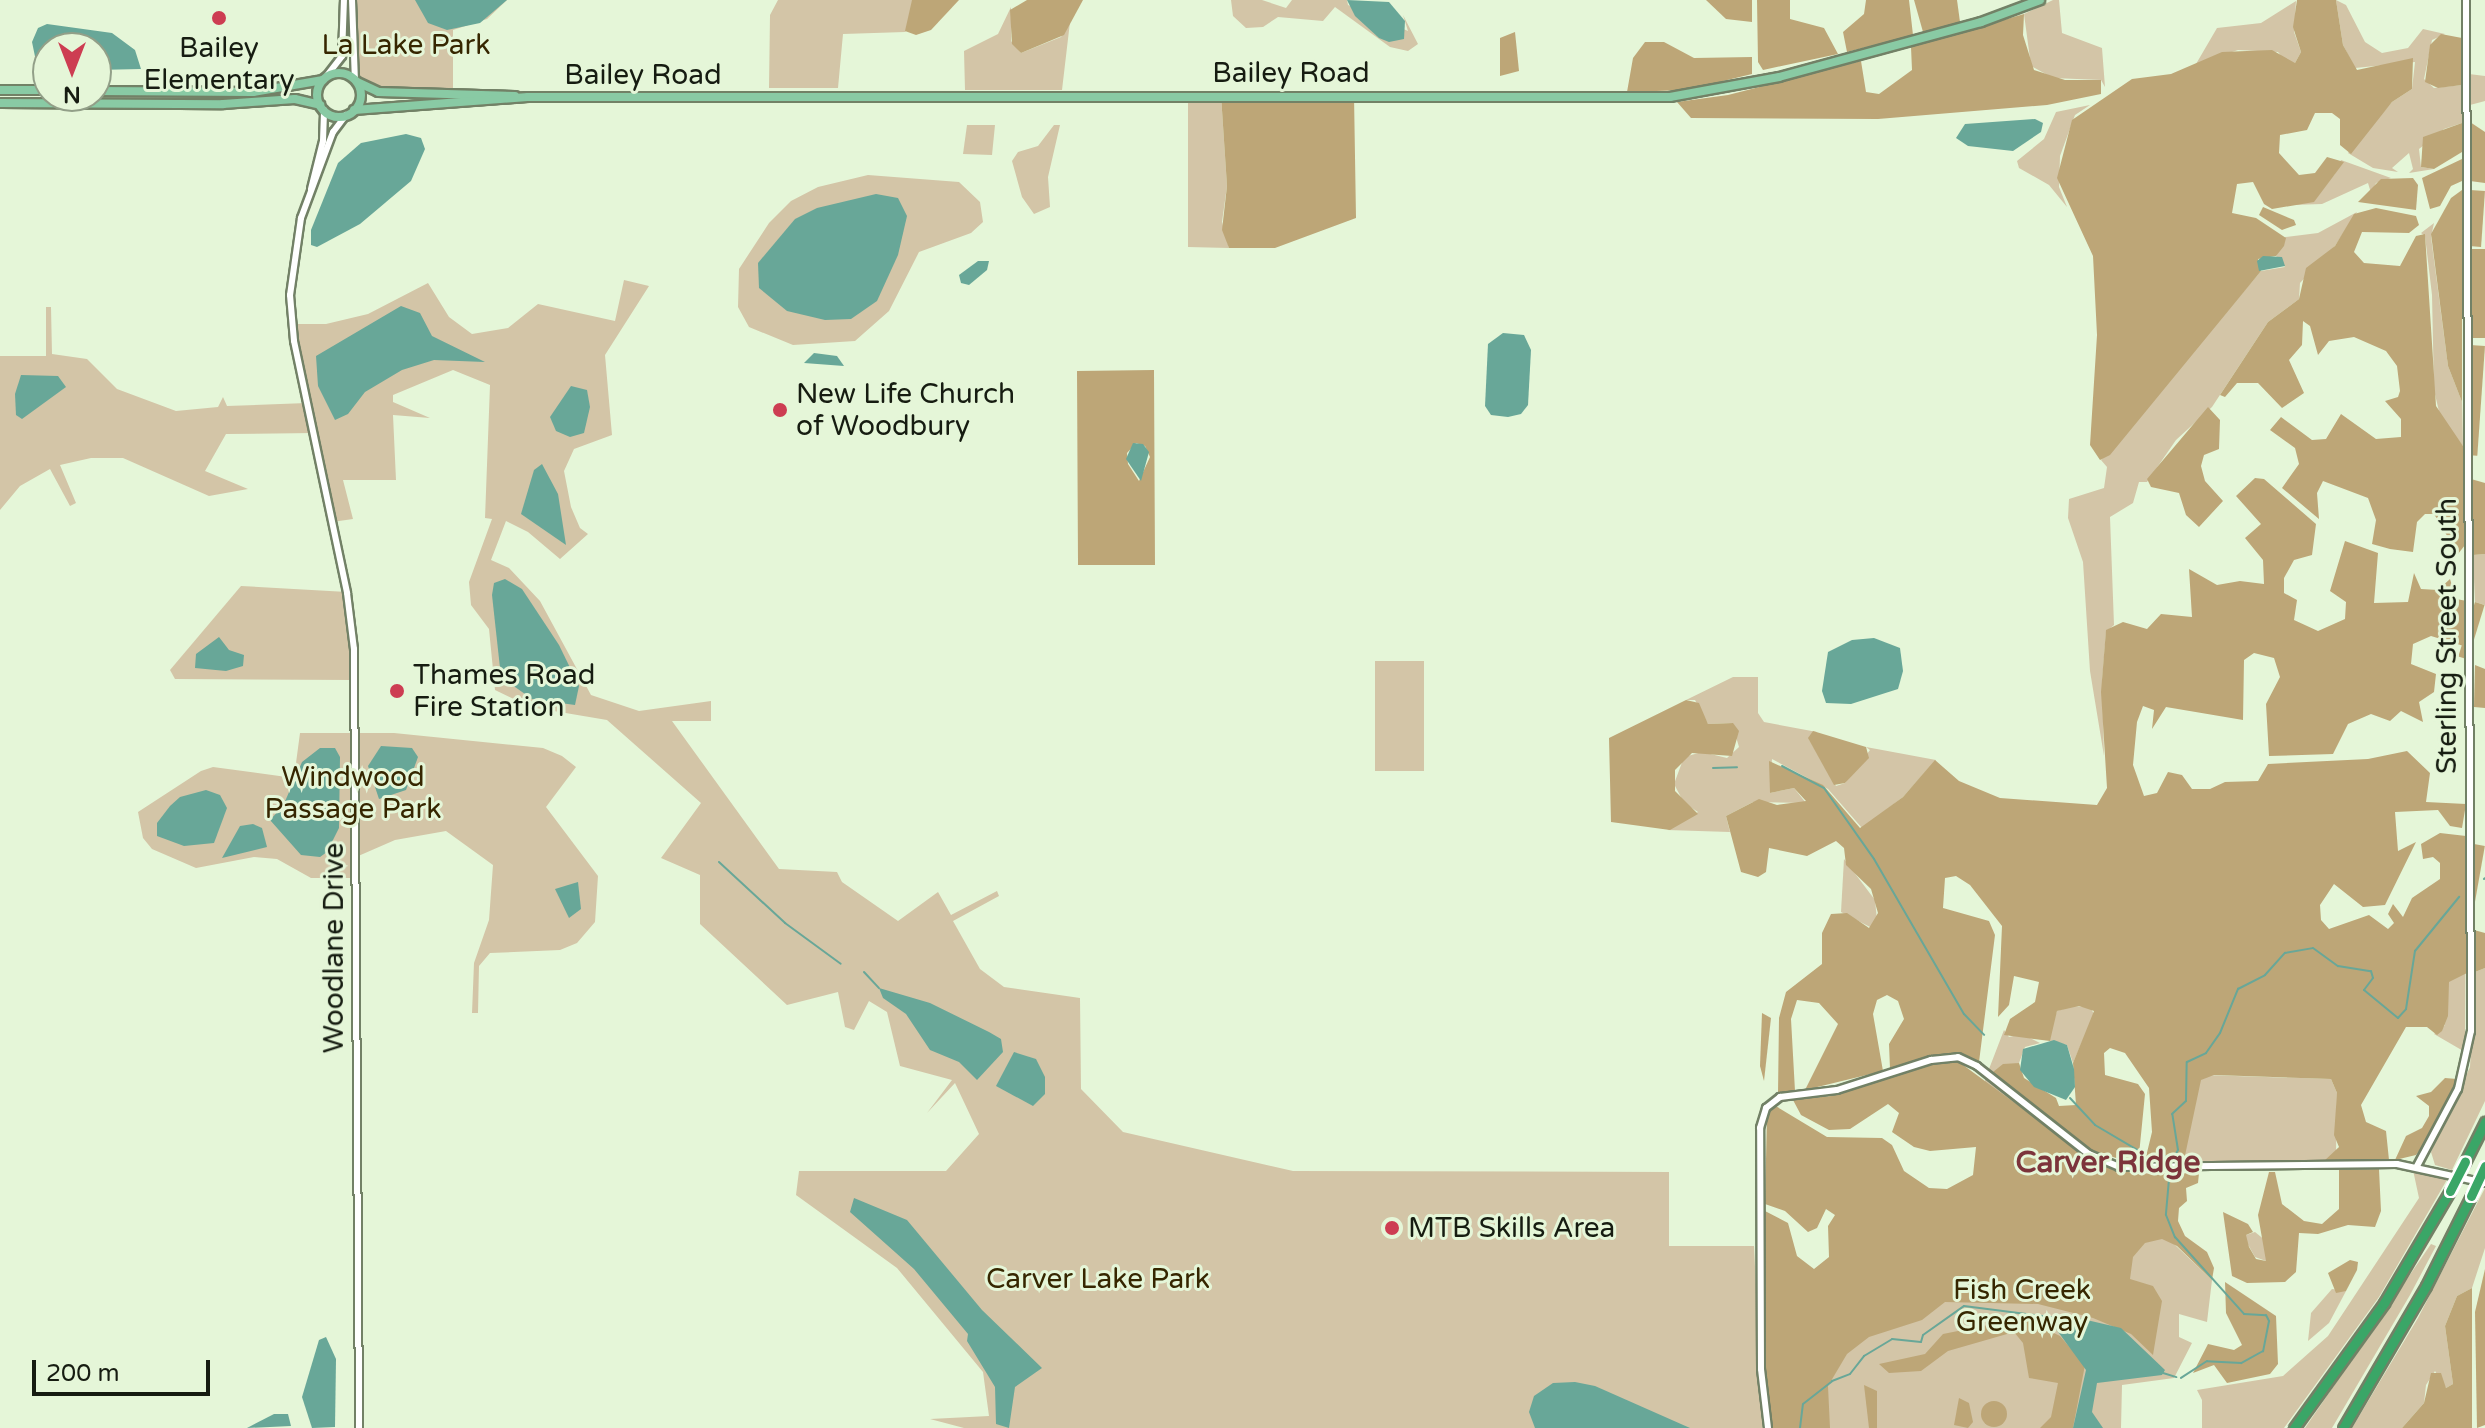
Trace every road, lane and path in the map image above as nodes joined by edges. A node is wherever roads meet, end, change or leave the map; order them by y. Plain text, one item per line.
1 (344, 0) edge
2 (352, 0) edge
3 (2040, 0) edge
4 (2466, 0) edge
5 (324, 79) junction
6 (356, 81) junction
7 (0, 90) edge
8 (32, 90) edge
9 (112, 91) edge
10 (528, 97) junction
11 (0, 103) edge
12 (322, 108) junction
13 (350, 113) junction
14 (311, 189) junction
15 (2485, 1122) edge
16 (2417, 1166) junction
17 (2485, 1166) edge
18 (2485, 1183) edge
19 (359, 1428) edge
20 (1768, 1428) edge
21 (2294, 1428) edge
22 (2343, 1428) edge

1 - 5 street
2 - 6 street
3 - 10 main road, Bailey Road
4 - 16 street, Sterling Street South
5 - 6 main road
5 - 9 main road
5 - 12 main road
6 - 10 main road, Bailey Road
6 - 13 main road
7 - 8 main road
10 - 13 main road, Bailey Road
11 - 12 main road
12 - 13 main road
12 - 14 street, Woodlane Drive
13 - 14 street, Woodlane Drive
14 - 19 street, Woodlane Drive
15 - 21 highway, bridge
16 - 18 street
16 - 20 street
17 - 22 highway, bridge

